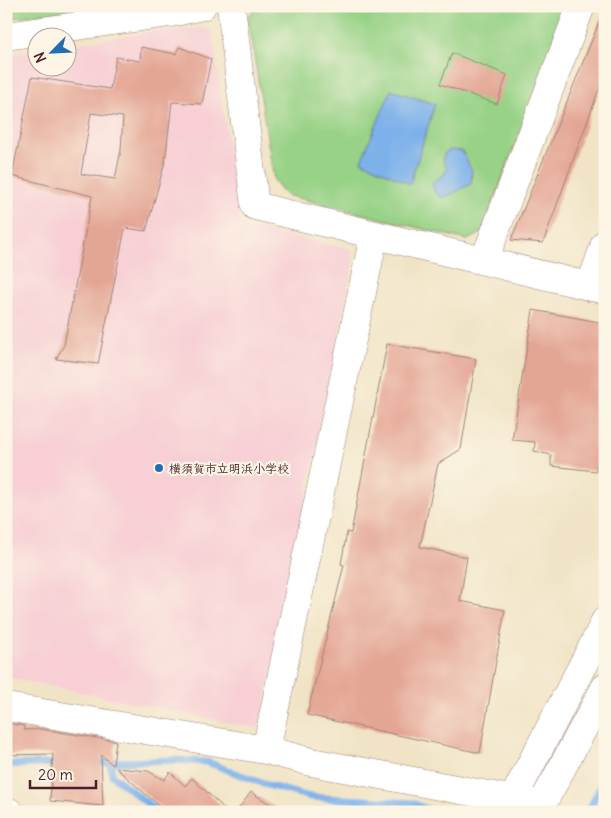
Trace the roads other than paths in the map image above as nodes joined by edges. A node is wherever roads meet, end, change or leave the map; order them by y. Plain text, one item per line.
1 (202, 6) edge
2 (231, 6) edge
3 (580, 6) edge
4 (6, 36) edge
5 (374, 235) junction
6 (605, 244) edge
7 (484, 261) junction
8 (597, 289) edge
9 (605, 621) edge
10 (605, 688) edge
11 (6, 707) edge
12 (266, 750) junction
13 (509, 806) edge
14 (540, 808) edge

1 - 4 street
2 - 5 street
3 - 7 street
5 - 7 street
5 - 12 street
6 - 8 street
7 - 8 street
9 - 13 street
10 - 14 street
11 - 12 street
12 - 13 street
13 - 14 street

